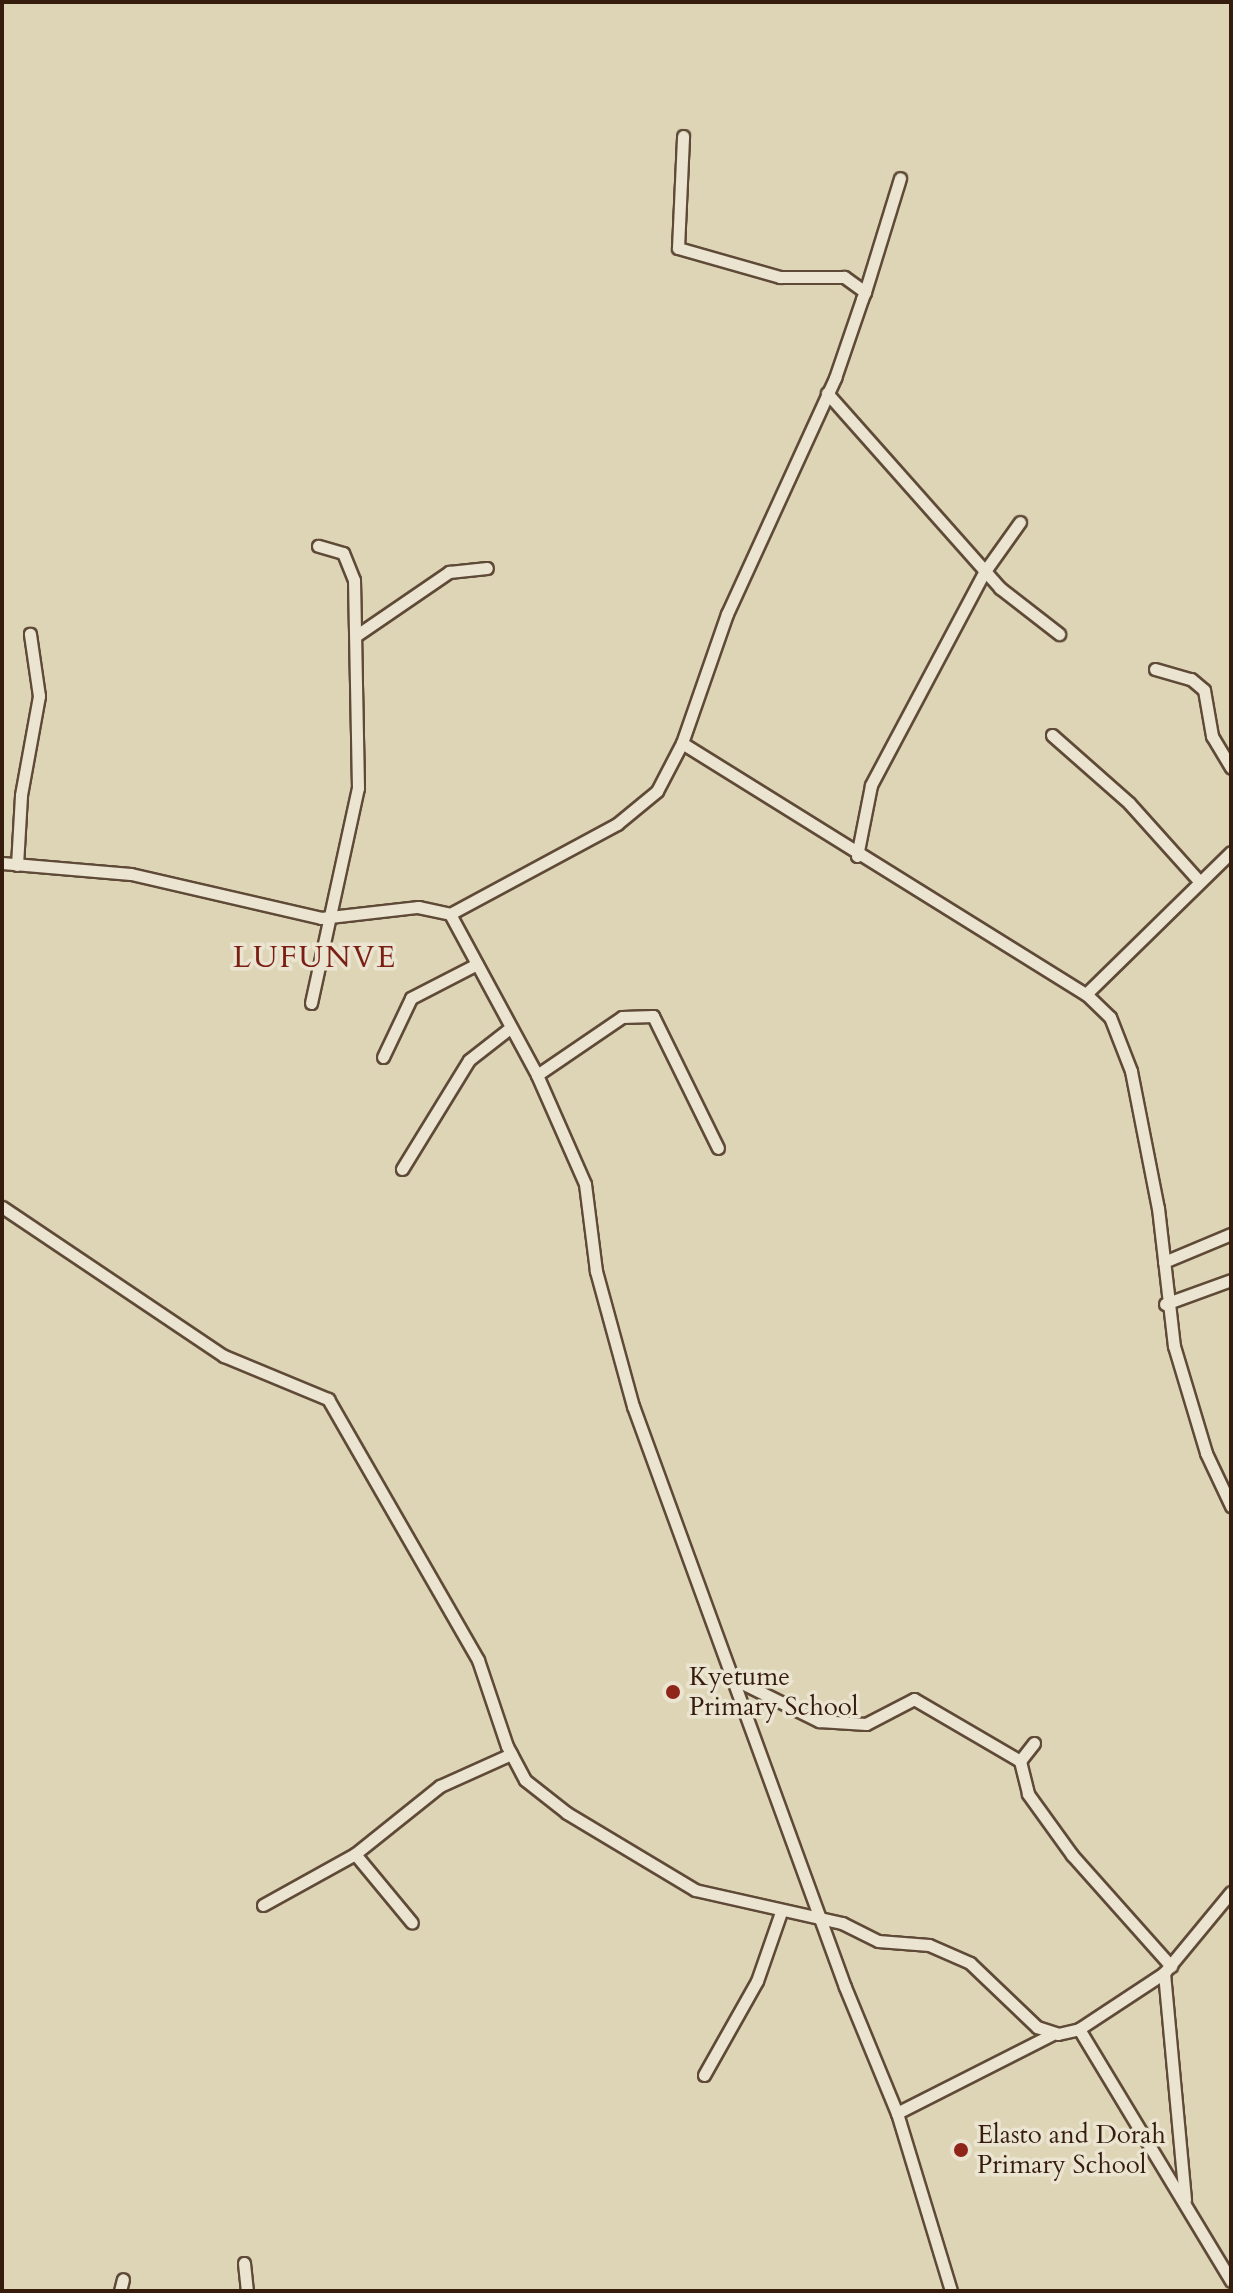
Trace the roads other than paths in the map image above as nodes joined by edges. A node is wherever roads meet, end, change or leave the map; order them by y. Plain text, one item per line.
1 (683, 136) dead end
2 (900, 178) dead end
3 (865, 292) junction
4 (827, 393) junction
5 (1020, 522) dead end
6 (318, 546) dead end
7 (487, 568) dead end
8 (985, 571) junction
9 (30, 634) dead end
10 (1059, 634) dead end
11 (357, 635) junction
12 (1155, 669) dead end
13 (1052, 735) dead end
14 (682, 743) junction
15 (1231, 768) edge
16 (1231, 852) edge
17 (857, 856) junction
18 (2, 863) edge
19 (17, 865) junction
20 (1199, 881) junction
21 (450, 914) junction
22 (333, 916) junction
23 (477, 964) junction
24 (1086, 994) junction
25 (311, 1003) dead end
26 (510, 1028) junction
27 (383, 1057) dead end
28 (537, 1075) junction
29 (718, 1148) dead end
30 (402, 1169) dead end
31 (2, 1207) edge
32 (1231, 1234) edge
33 (1164, 1262) junction
34 (1231, 1280) edge
35 (1165, 1304) junction
36 (1231, 1506) edge
37 (736, 1680) junction
38 (1034, 1743) dead end
39 (511, 1754) junction
40 (1020, 1761) junction
41 (355, 1854) junction
42 (1231, 1892) edge
43 (263, 1905) dead end
44 (781, 1912) junction
45 (820, 1918) junction
46 (412, 1923) dead end
47 (1167, 1969) junction
48 (1079, 2029) junction
49 (1058, 2034) junction
50 (704, 2075) dead end
51 (897, 2113) junction
52 (1186, 2204) junction
53 (244, 2263) dead end
54 (1231, 2281) edge
55 (247, 2291) edge
56 (951, 2291) edge

1 - 3 street
2 - 3 street
3 - 4 street
4 - 8 street
4 - 14 street
5 - 8 street
6 - 11 street
7 - 11 street
8 - 10 street
8 - 17 street
9 - 19 street
11 - 22 street
12 - 15 street
13 - 20 street
14 - 17 street
14 - 21 street
16 - 20 street
17 - 24 street
18 - 19 street
19 - 22 street
20 - 24 street
21 - 22 street
21 - 23 street
22 - 25 street
23 - 26 street
23 - 27 street
24 - 33 street
26 - 28 street
26 - 30 street
28 - 29 street
28 - 37 street
31 - 39 street
32 - 33 street
33 - 35 street
34 - 35 street
35 - 36 street
37 - 40 street
37 - 45 street
38 - 40 street
39 - 41 street
39 - 44 street
40 - 47 street
41 - 43 street
41 - 46 street
42 - 47 street
44 - 45 street
44 - 50 street
45 - 49 street
45 - 51 street
47 - 48 street
47 - 52 street
48 - 49 street
48 - 52 street
49 - 51 street
51 - 56 street
52 - 54 street
53 - 55 street

